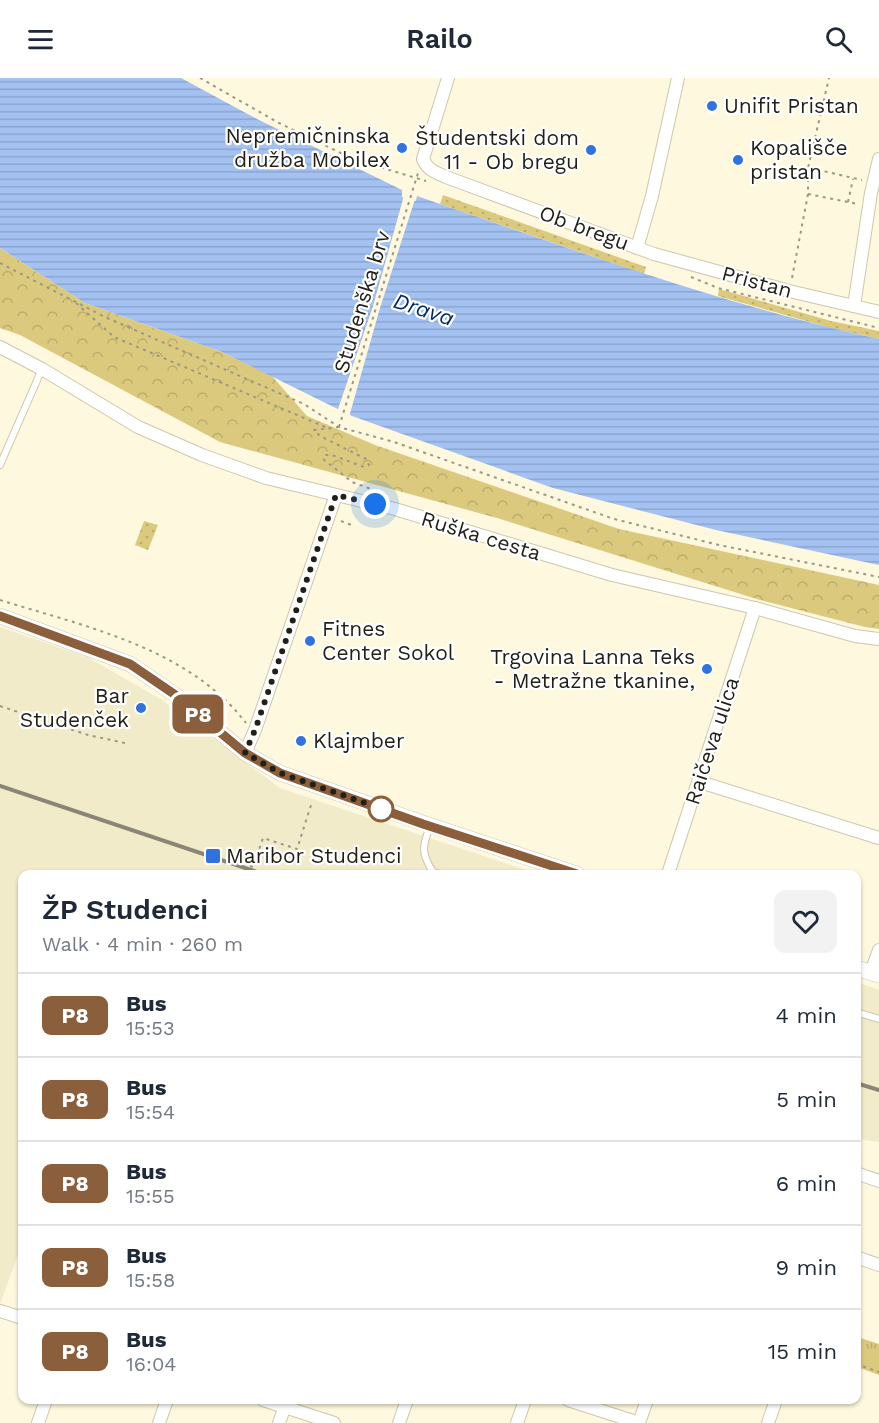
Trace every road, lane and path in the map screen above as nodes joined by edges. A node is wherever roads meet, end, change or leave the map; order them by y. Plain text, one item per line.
1 (200, 78) edge
2 (448, 78) edge
3 (678, 78) edge
4 (829, 78) edge
5 (879, 159) edge
6 (808, 168) junction
7 (854, 179) junction
8 (808, 194) junction
9 (873, 194) edge
10 (848, 201) junction
11 (637, 248) junction
12 (0, 263) edge
13 (683, 274) dead end
14 (789, 291) junction
15 (74, 301) junction
16 (854, 306) junction
17 (879, 312) edge
18 (879, 328) edge
19 (0, 347) edge
20 (42, 369) junction
21 (339, 426) junction
22 (330, 429) junction
23 (0, 465) edge
24 (378, 492) dead end
25 (336, 495) junction
26 (329, 518) junction
27 (354, 526) dead end
28 (879, 577) edge
29 (755, 608) junction
30 (0, 616) edge
31 (879, 639) edge
32 (0, 706) edge
33 (126, 743) dead end
34 (245, 753) junction
35 (700, 782) junction
36 (312, 802) dead end
37 (430, 825) junction
38 (879, 838) edge
39 (250, 866) dead end
40 (432, 870) edge
41 (565, 870) edge
42 (669, 870) edge
43 (879, 950) edge
44 (869, 972) edge
45 (861, 1014) edge
46 (879, 1019) edge
47 (861, 1175) edge
48 (879, 1181) edge
49 (861, 1259) edge
50 (879, 1265) edge
51 (0, 1311) edge
52 (18, 1317) edge
53 (861, 1367) edge
54 (879, 1372) edge
55 (45, 1404) edge
56 (166, 1404) edge
57 (278, 1404) edge
58 (406, 1404) edge
59 (524, 1404) edge
60 (580, 1404) edge
61 (646, 1404) edge
62 (775, 1404) edge
63 (285, 1406) junction
64 (38, 1423) edge
65 (159, 1423) edge
66 (279, 1423) edge
67 (334, 1423) edge
68 (399, 1423) edge
69 (517, 1423) edge
70 (639, 1423) edge
71 (768, 1423) edge

1 - 21 path, Studenška brv
2 - 11 street, Ob bregu
3 - 11 street, Ob bregu
4 - 6 path
5 - 9 street
6 - 7 path
6 - 8 path
7 - 9 path
7 - 10 path
8 - 10 path
8 - 14 path
9 - 10 path
9 - 16 street
11 - 14 street, Pristan
12 - 15 path
13 - 18 path
14 - 16 street, Pristan
15 - 21 path
15 - 22 path
16 - 17 street, Pristan
19 - 20 street, Ruška cesta
20 - 23 lane
20 - 25 street, Ruška cesta
21 - 22 path
21 - 28 path
22 - 24 path
25 - 26 street
25 - 29 street, Ruška cesta
26 - 27 path
26 - 34 street
29 - 31 street, Ruška cesta
29 - 35 street, Raičeva ulica
30 - 34 street
32 - 33 path
34 - 37 street
35 - 38 street
35 - 42 street, Raičeva ulica
36 - 39 path
37 - 40 lane
37 - 41 street
43 - 44 street
45 - 46 lane
47 - 48 street
49 - 50 street
51 - 52 street
53 - 54 path
55 - 64 street
56 - 65 street
57 - 63 street
58 - 68 street
59 - 69 street
60 - 70 street
61 - 70 street
62 - 71 street
63 - 66 street
63 - 67 street

